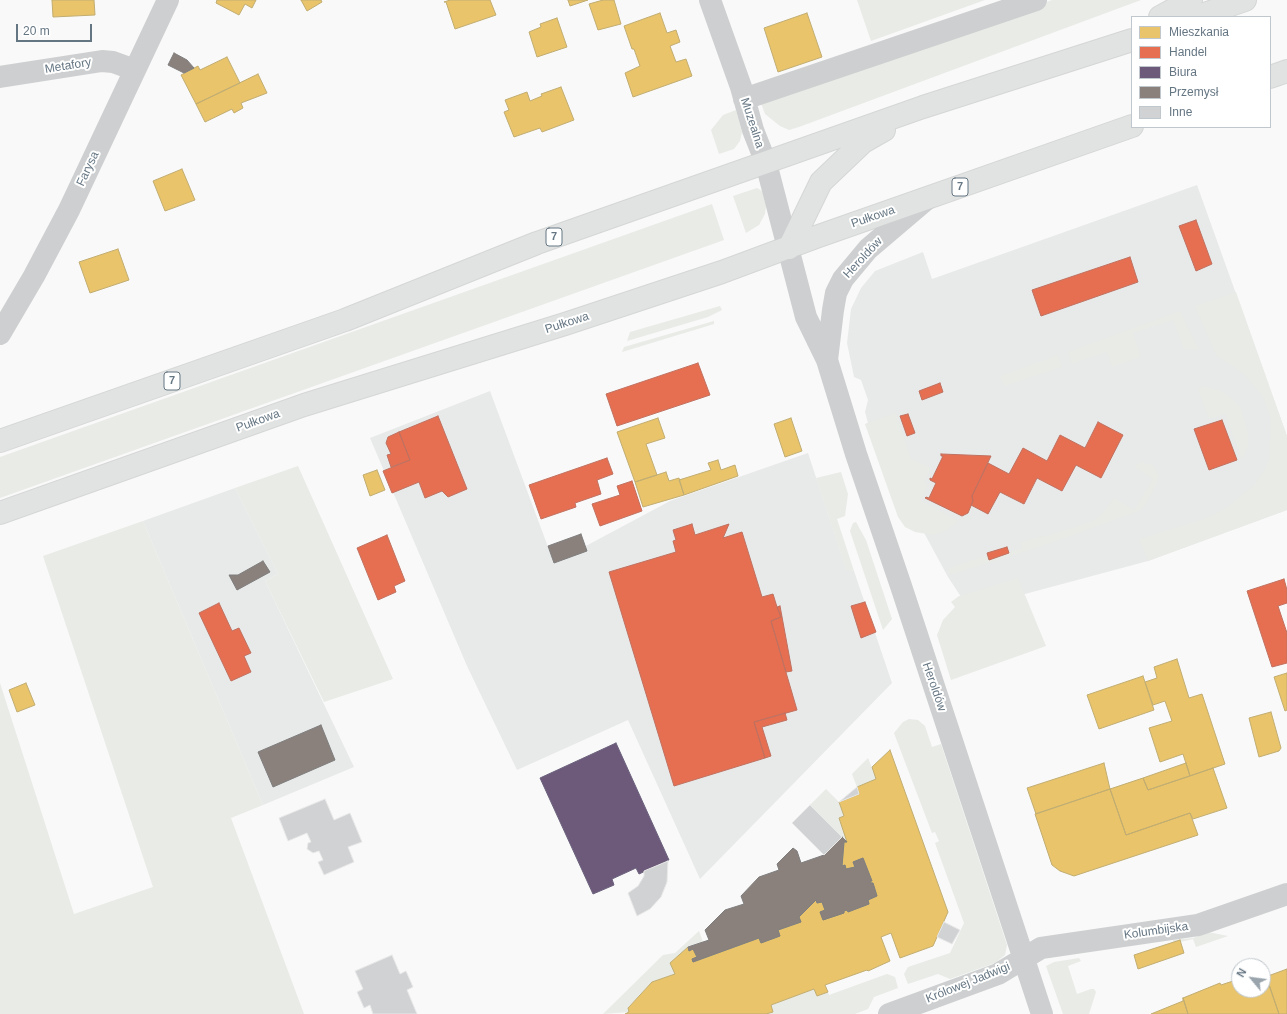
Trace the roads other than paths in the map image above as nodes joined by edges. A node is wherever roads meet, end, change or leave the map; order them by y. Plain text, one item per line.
1 (168, 0) edge
2 (710, 0) edge
3 (1036, 0) edge
4 (1191, 0) edge
5 (1245, 0) edge
6 (1162, 16) edge
7 (1199, 16) edge
8 (1131, 33) edge
9 (1131, 40) edge
10 (1094, 53) junction
11 (135, 70) junction
12 (1287, 70) edge
13 (0, 77) edge
14 (1271, 77) edge
15 (744, 99) junction
16 (922, 107) junction
17 (1131, 126) edge
18 (766, 162) junction
19 (928, 198) junction
20 (789, 248) junction
21 (0, 334) edge
22 (827, 360) junction
23 (0, 441) edge
24 (0, 513) edge
25 (1287, 894) edge
26 (1025, 959) junction
27 (888, 1014) edge
28 (1042, 1014) edge

1 - 11 street, Farysa
2 - 15 street, Muzealna
3 - 15 street
4 - 6 highway
5 - 7 highway
8 - 10 highway
9 - 10 highway, 7
10 - 16 highway, 7
11 - 13 street, Metafory
11 - 21 street, Farysa
12 - 14 highway
15 - 18 street, Muzealna
16 - 18 highway, 7
16 - 20 highway
17 - 19 highway, Pułkowa / 7
18 - 20 street, Muzealna
18 - 23 highway, 7
19 - 20 highway, Pułkowa / 7
19 - 22 street, Heroldów
20 - 22 street, Heroldów
20 - 24 highway, Pułkowa / 7
22 - 26 street, Heroldów
25 - 26 street, Kolumbijska
26 - 27 street, Królowej Jadwigi
26 - 28 street, Heroldów

